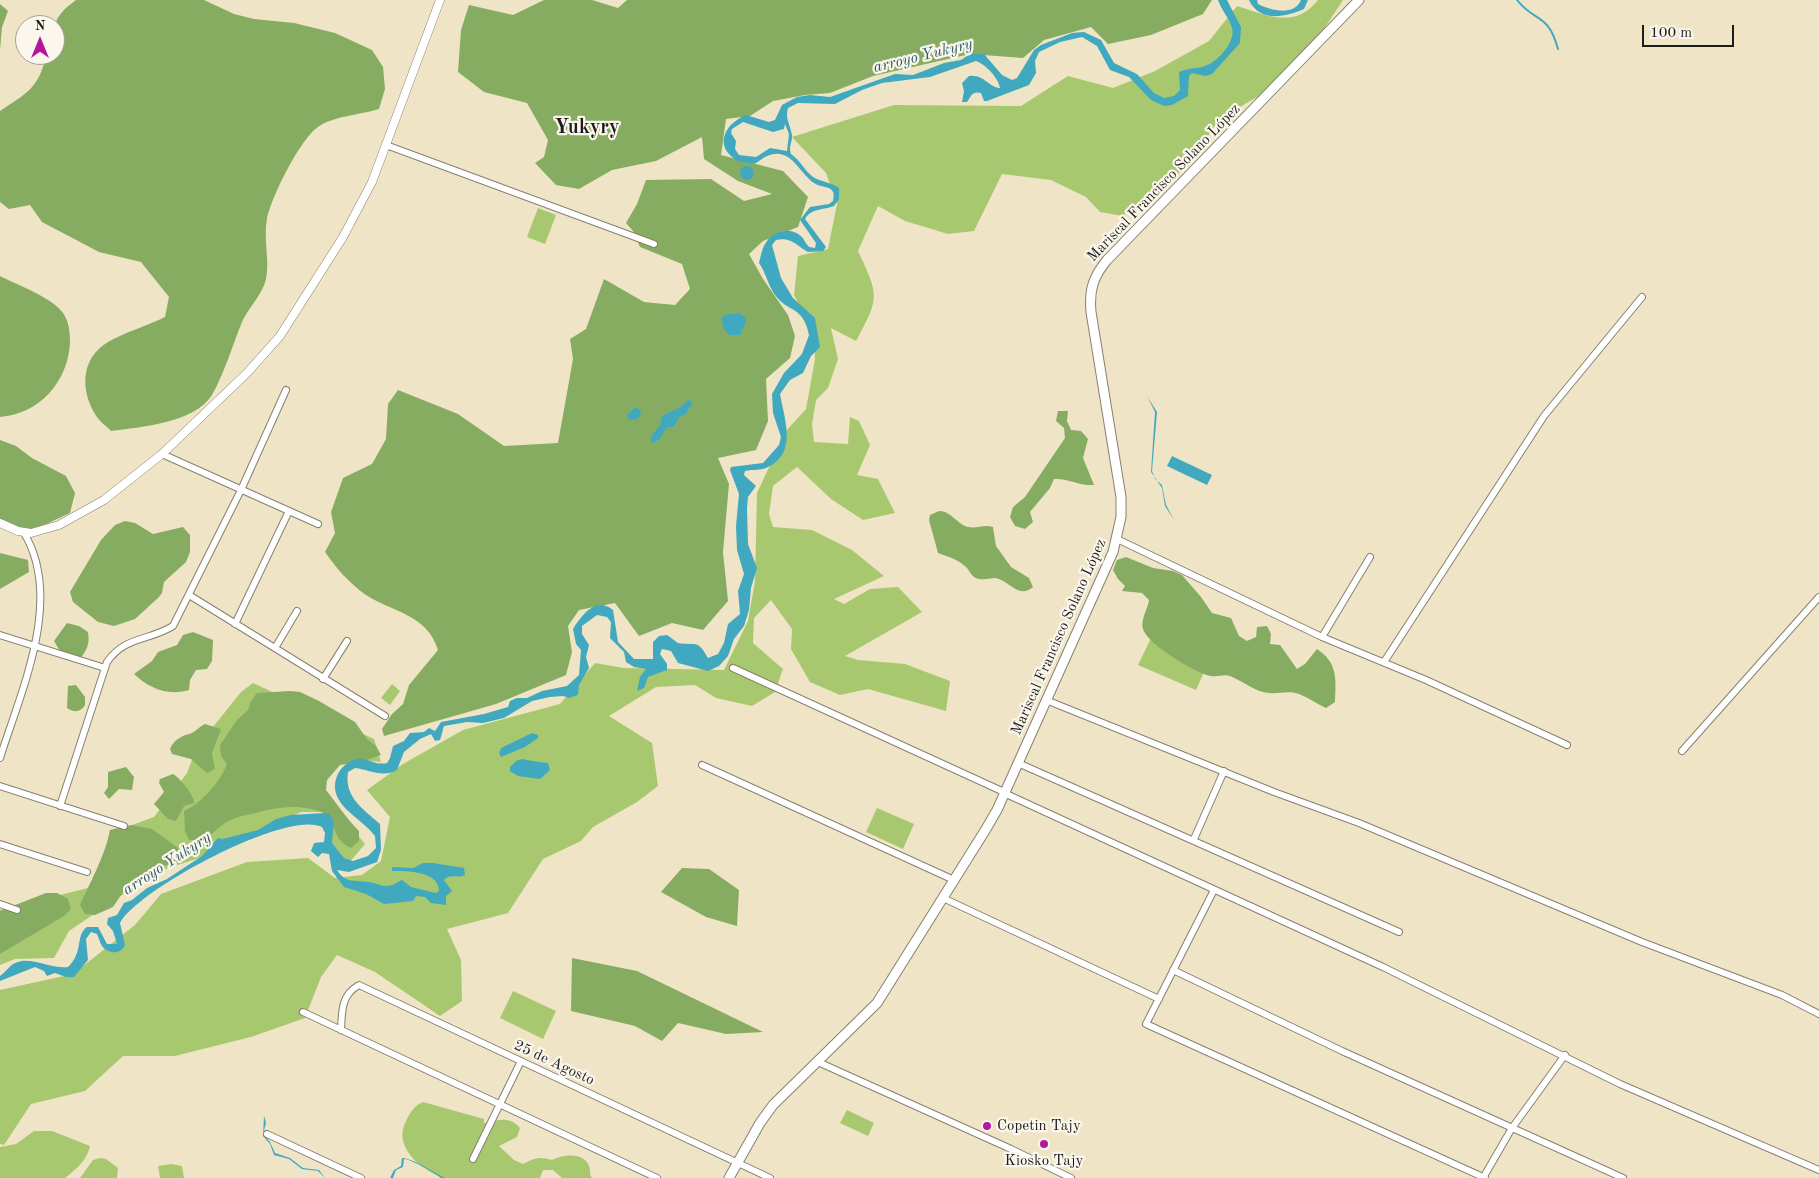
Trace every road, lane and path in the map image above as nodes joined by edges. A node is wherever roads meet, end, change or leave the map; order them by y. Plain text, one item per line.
1 (440, 0) edge
2 (1359, 0) edge
3 (386, 145) junction
4 (654, 244) dead end
5 (1642, 297) dead end
6 (286, 390) dead end
7 (162, 454) junction
8 (242, 490) junction
9 (288, 511) junction
10 (318, 524) dead end
11 (1, 526) edge
12 (24, 533) junction
13 (1117, 540) junction
14 (1370, 557) dead end
15 (189, 595) junction
16 (1819, 597) edge
17 (297, 611) dead end
18 (235, 624) junction
19 (0, 636) edge
20 (1322, 637) junction
21 (346, 641) dead end
22 (35, 647) junction
23 (275, 648) junction
24 (1384, 662) junction
25 (105, 668) junction
26 (733, 668) dead end
27 (324, 679) junction
28 (1046, 700) junction
29 (385, 716) dead end
30 (1567, 745) dead end
31 (1682, 751) dead end
32 (0, 758) edge
33 (1018, 763) junction
34 (702, 765) dead end
35 (1224, 771) junction
36 (0, 786) edge
37 (1004, 793) junction
38 (60, 806) junction
39 (124, 826) dead end
40 (1194, 839) junction
41 (0, 844) edge
42 (87, 872) dead end
43 (954, 880) junction
44 (1214, 890) junction
45 (943, 898) junction
46 (0, 904) edge
47 (17, 910) dead end
48 (1398, 932) dead end
49 (1173, 970) junction
50 (1159, 999) junction
51 (303, 1012) dead end
52 (1819, 1014) edge
53 (341, 1030) junction
54 (1565, 1055) junction
55 (521, 1061) junction
56 (818, 1062) junction
57 (500, 1104) junction
58 (1512, 1128) junction
59 (267, 1134) dead end
60 (472, 1159) dead end
61 (738, 1163) junction
62 (1819, 1170) edge
63 (361, 1178) edge
64 (657, 1178) edge
65 (729, 1178) edge
66 (770, 1178) edge
67 (1071, 1178) edge
68 (1484, 1178) edge
69 (1623, 1178) edge

1 - 3 street
2 - 13 main road, Mariscal Francisco Solano López
3 - 4 street
3 - 7 street
5 - 24 street
6 - 8 street
7 - 8 street
7 - 12 street
8 - 9 street
8 - 15 street
9 - 10 street
9 - 18 street
11 - 12 street
12 - 22 street
13 - 20 street
13 - 28 main road, Mariscal Francisco Solano López
14 - 20 street
15 - 18 street
15 - 25 street
16 - 31 street
17 - 23 street
18 - 23 street
19 - 22 street
20 - 24 street
21 - 27 street
22 - 25 street
22 - 32 street
23 - 27 street
24 - 30 street
25 - 38 street
26 - 37 street
27 - 29 street
28 - 33 main road, Mariscal Francisco Solano López
28 - 35 street
33 - 37 main road, Mariscal Francisco Solano López
33 - 40 street
34 - 43 street
35 - 40 street
35 - 52 street
36 - 38 street
37 - 43 main road, Mariscal Francisco Solano López
37 - 44 street
38 - 39 street
40 - 48 street
41 - 42 street
43 - 45 main road, Mariscal Francisco Solano López
44 - 49 street
44 - 54 street
45 - 50 street
45 - 56 main road, Mariscal Francisco Solano López
46 - 47 street
49 - 50 street
49 - 58 street
50 - 68 street
51 - 53 street
53 - 55 street, 25 de Agosto
53 - 57 street
54 - 58 street
54 - 62 street
55 - 57 street
55 - 61 street, 25 de Agosto
56 - 61 main road, Mariscal Francisco Solano López
56 - 67 street
57 - 60 street
57 - 64 street
58 - 68 street
58 - 69 street
59 - 63 street
61 - 65 main road, Mariscal Francisco Solano López
61 - 66 street, 25 de Agosto

